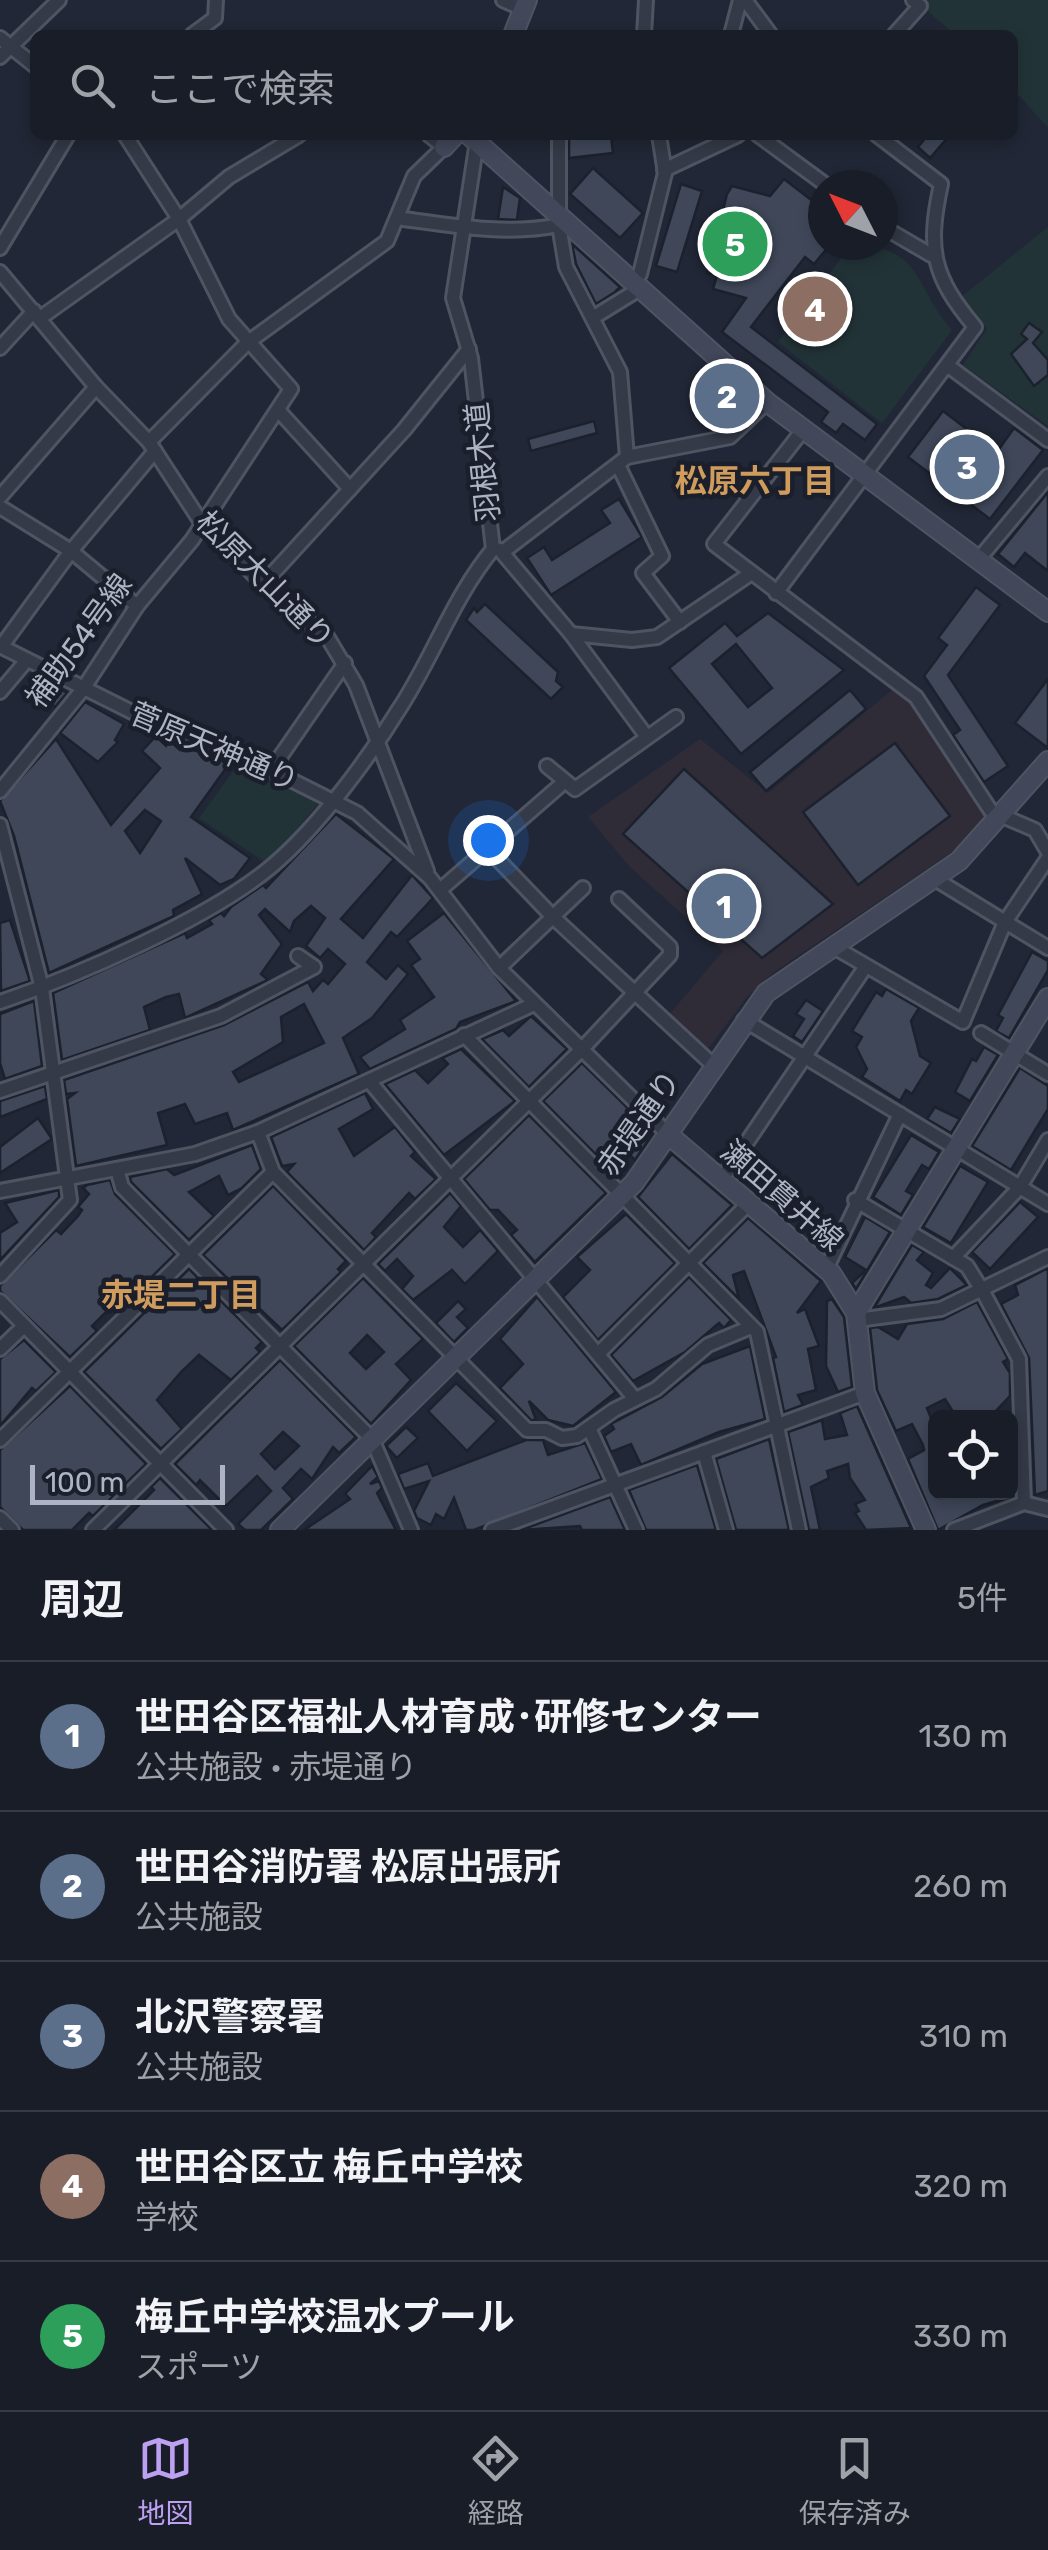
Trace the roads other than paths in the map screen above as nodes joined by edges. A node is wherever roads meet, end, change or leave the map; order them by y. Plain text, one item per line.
1 (59, 0) edge
2 (216, 0) edge
3 (503, 0) edge
4 (646, 0) edge
5 (742, 0) edge
6 (913, 0) edge
7 (525, 4) edge
8 (198, 30) edge
9 (515, 30) edge
10 (644, 30) edge
11 (733, 30) edge
12 (766, 30) edge
13 (898, 30) edge
14 (5, 42) edge
15 (0, 57) edge
16 (30, 62) edge
17 (65, 140) edge
18 (127, 140) edge
19 (291, 140) edge
20 (441, 140) edge
21 (474, 140) edge
22 (477, 140) edge
23 (559, 140) edge
24 (660, 140) edge
25 (727, 140) edge
26 (765, 140) edge
27 (883, 140) edge
28 (664, 170) junction
29 (808, 172) edge
30 (396, 218) junction
31 (179, 219) junction
32 (559, 219) junction
33 (462, 226) junction
34 (898, 236) edge
35 (0, 248) edge
36 (931, 255) junction
37 (0, 272) edge
38 (637, 284) junction
39 (37, 314) junction
40 (594, 317) junction
41 (247, 343) junction
42 (0, 348) edge
43 (469, 349) junction
44 (948, 365) junction
45 (96, 388) junction
46 (767, 402) junction
47 (278, 410) junction
48 (803, 430) junction
49 (1048, 440) edge
50 (152, 446) junction
51 (623, 462) junction
52 (864, 475) junction
53 (1048, 476) edge
54 (350, 489) junction
55 (0, 497) edge
56 (0, 506) edge
57 (201, 522) junction
58 (498, 550) junction
59 (71, 551) junction
60 (978, 560) junction
61 (750, 574) junction
62 (263, 584) junction
63 (776, 593) junction
64 (137, 606) junction
65 (1048, 612) edge
66 (680, 622) junction
67 (571, 634) junction
68 (1, 646) edge
69 (28, 660) junction
70 (345, 662) junction
71 (83, 688) junction
72 (0, 692) edge
73 (676, 717) dead end
74 (647, 737) junction
75 (376, 740) junction
76 (1048, 762) edge
77 (547, 766) dead end
78 (271, 770) junction
79 (563, 782) junction
80 (0, 790) edge
81 (332, 798) junction
82 (1002, 818) junction
83 (0, 825) edge
84 (488, 849) junction
85 (1048, 855) edge
86 (430, 878) junction
87 (936, 879) junction
88 (583, 888) dead end
89 (440, 890) junction
90 (619, 899) dead end
91 (553, 917) junction
92 (1005, 922) junction
93 (834, 946) junction
94 (1048, 948) edge
95 (298, 956) dead end
96 (866, 966) junction
97 (498, 968) junction
98 (42, 988) junction
99 (634, 992) junction
100 (1048, 998) edge
101 (0, 1002) edge
102 (534, 1004) junction
103 (744, 1020) junction
104 (981, 1033) dead end
105 (464, 1036) junction
106 (582, 1049) junction
107 (1014, 1053) junction
108 (807, 1058) junction
109 (713, 1065) junction
110 (55, 1070) junction
111 (1048, 1074) edge
112 (370, 1082) junction
113 (0, 1092) edge
114 (529, 1101) junction
115 (900, 1114) junction
116 (258, 1132) junction
117 (669, 1135) junction
118 (1048, 1140) edge
119 (956, 1148) junction
120 (117, 1168) junction
121 (272, 1172) junction
122 (67, 1178) junction
123 (450, 1178) junction
124 (722, 1178) junction
125 (1020, 1187) junction
126 (0, 1190) edge
127 (621, 1197) junction
128 (856, 1200) junction
129 (750, 1202) junction
130 (1048, 1204) edge
131 (906, 1230) junction
132 (188, 1255) junction
133 (1048, 1257) edge
134 (953, 1258) junction
135 (363, 1264) junction
136 (689, 1264) junction
137 (827, 1268) junction
138 (0, 1276) edge
139 (535, 1281) junction
140 (982, 1290) junction
141 (0, 1301) edge
142 (857, 1316) junction
143 (24, 1326) junction
144 (752, 1328) junction
145 (280, 1346) junction
146 (0, 1350) edge
147 (598, 1354) junction
148 (455, 1358) junction
149 (70, 1372) junction
150 (865, 1393) junction
151 (635, 1399) junction
152 (777, 1427) junction
153 (589, 1428) junction
154 (372, 1439) junction
155 (0, 1440) edge
156 (704, 1452) junction
157 (160, 1464) junction
158 (618, 1487) junction
159 (1024, 1503) junction
160 (1048, 1509) edge
161 (0, 1518) edge
162 (12, 1530) edge
163 (93, 1530) edge
164 (226, 1530) edge
165 (280, 1530) edge
166 (411, 1530) edge
167 (492, 1530) edge
168 (636, 1530) edge
169 (726, 1530) edge
170 (799, 1530) edge
171 (926, 1530) edge
172 (954, 1530) edge

1 - 14 street
2 - 8 street
3 - 7 street
4 - 10 street
5 - 11 street
5 - 12 street
6 - 13 street
7 - 9 street
14 - 15 street
14 - 16 street
17 - 35 street
18 - 31 street
19 - 31 street
20 - 30 street
21 - 33 street, 羽根木道
22 - 32 street
23 - 32 street
24 - 28 street
25 - 28 street
26 - 29 street
27 - 36 street
28 - 38 street
30 - 33 street
30 - 41 street
31 - 39 street
31 - 41 street
32 - 33 street
32 - 38 street
32 - 40 street
33 - 43 street, 羽根木道
34 - 36 street
36 - 44 street
37 - 39 street, 松原大山通り
38 - 40 street
38 - 46 street
39 - 42 street
39 - 45 street, 松原大山通り
40 - 51 street
41 - 47 street
41 - 50 street
43 - 54 street
43 - 58 street, 羽根木道
44 - 49 street
44 - 52 street
45 - 50 street, 松原大山通り
45 - 55 street
46 - 48 street
46 - 51 street
47 - 54 street
47 - 57 street, 補助54号線
48 - 52 street
48 - 61 street
50 - 57 street, 松原大山通り
50 - 59 street
51 - 58 street
51 - 66 street
52 - 60 street
52 - 63 street
53 - 60 street
54 - 62 street
56 - 59 street
57 - 62 street, 松原大山通り
57 - 64 street, 補助54号線
58 - 67 street
58 - 75 street, 羽根木道
59 - 64 street
59 - 68 street
60 - 65 street
61 - 63 street
61 - 66 street
62 - 70 street, 松原大山通り
63 - 82 street
64 - 71 street, 補助54号線
66 - 67 street
67 - 74 street
68 - 69 street, 菅原天神通り
69 - 71 street, 菅原天神通り
69 - 72 street
70 - 75 street, 松原大山通り
70 - 78 street
71 - 78 street, 菅原天神通り
71 - 80 street, 補助54号線
73 - 74 street
74 - 79 street
75 - 81 street, 羽根木道
75 - 86 street, 松原大山通り
76 - 82 street, 赤堤通り
77 - 79 street
78 - 81 street, 菅原天神通り
79 - 84 street
81 - 86 street, 菅原天神通り
81 - 98 street, 羽根木道
82 - 85 street
82 - 87 street, 赤堤通り
83 - 98 street
84 - 89 street
84 - 91 street
85 - 92 street
86 - 89 street
87 - 92 street
87 - 93 street, 赤堤通り
88 - 91 street
89 - 97 street
90 - 99 street
91 - 97 street
91 - 99 street
92 - 94 street
92 - 96 street
93 - 96 street
93 - 103 street, 赤堤通り
95 - 110 street
96 - 108 street
97 - 102 street
98 - 101 street, 羽根木道
98 - 110 street
99 - 106 street
99 - 109 street
100 - 107 street
102 - 105 street
102 - 106 street
103 - 108 street
103 - 109 street, 赤堤通り
104 - 107 street
105 - 112 street
105 - 114 street
106 - 114 street
106 - 117 street
107 - 111 street
107 - 119 street
108 - 115 street
108 - 124 street
109 - 117 street, 赤堤通り
110 - 113 street
110 - 122 street
112 - 116 street
112 - 123 street
114 - 123 street
114 - 127 street
115 - 119 street
115 - 128 street
116 - 120 street
116 - 121 street
117 - 124 street, 瀬田貫井線
117 - 127 street, 赤堤通り
118 - 125 street
119 - 125 street
119 - 131 street
120 - 122 street
120 - 132 street
121 - 132 street
121 - 135 street
122 - 126 street
122 - 138 street
123 - 135 street
123 - 139 street
124 - 129 street, 瀬田貫井線
125 - 130 street
125 - 134 street
127 - 136 street
127 - 139 street, 赤堤通り
128 - 131 street
128 - 137 street
129 - 136 street
129 - 137 street, 瀬田貫井線
131 - 134 street
131 - 142 street
132 - 145 street
132 - 149 street
133 - 140 street
134 - 140 street
135 - 145 street
135 - 148 street
136 - 144 street
136 - 147 street
137 - 142 street, 瀬田貫井線
139 - 147 street
139 - 148 street, 赤堤通り
140 - 142 street
140 - 159 street
141 - 143 street
142 - 150 street, 瀬田貫井線
143 - 146 street
143 - 149 street
144 - 151 street
144 - 152 street
145 - 154 street
145 - 157 street
147 - 151 street
148 - 153 street
148 - 154 street, 赤堤通り
149 - 155 street
149 - 157 street
150 - 152 street
150 - 171 street, 瀬田貫井線
151 - 153 street
152 - 156 street
152 - 170 street
153 - 158 street
154 - 165 street, 赤堤通り
154 - 166 street
156 - 158 street
156 - 169 street
157 - 163 street
157 - 164 street
158 - 167 street
158 - 168 street
159 - 160 street
159 - 172 street
161 - 162 street

